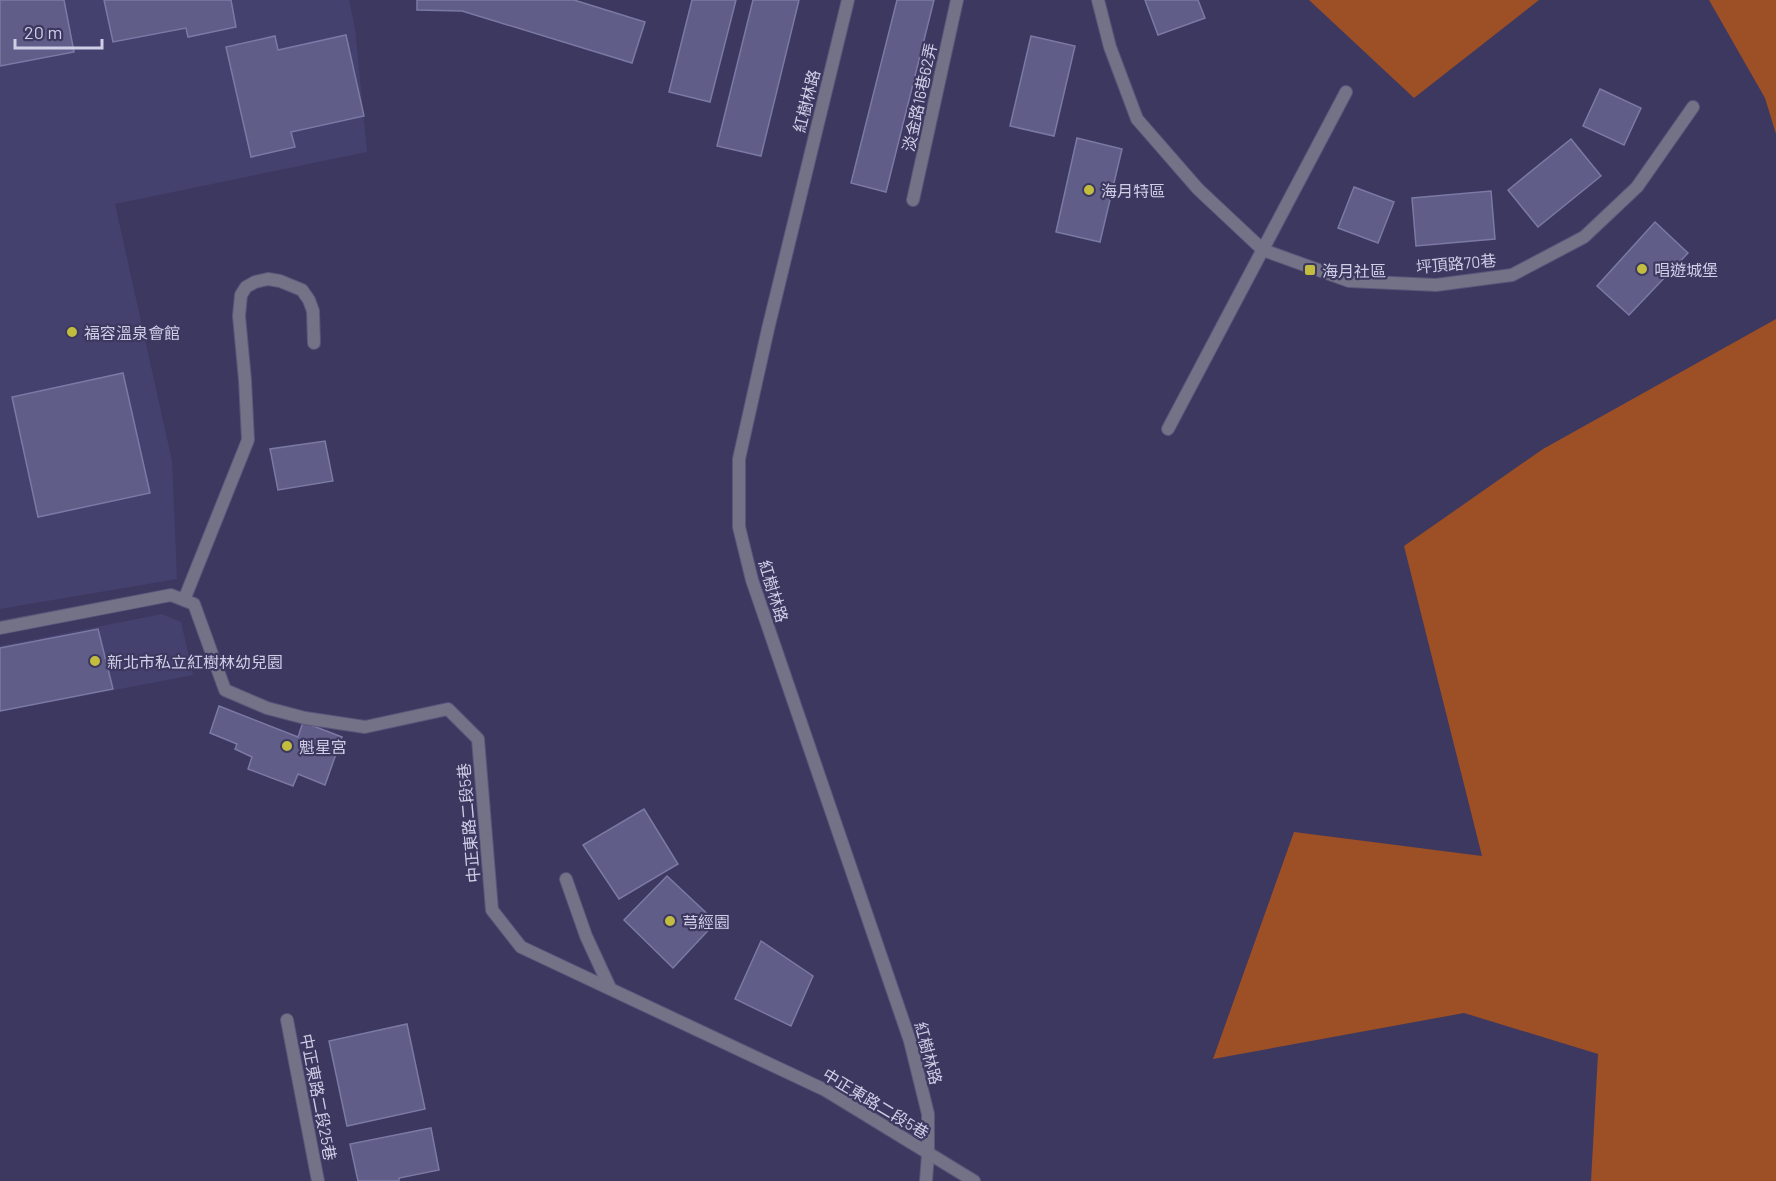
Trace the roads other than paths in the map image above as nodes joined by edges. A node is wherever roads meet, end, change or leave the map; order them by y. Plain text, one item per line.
1 (848, 0) edge
2 (957, 0) edge
3 (1098, 0) edge
4 (1346, 92) dead end
5 (1693, 107) dead end
6 (913, 200) dead end
7 (1263, 250) junction
8 (314, 343) dead end
9 (1168, 429) dead end
10 (184, 600) junction
11 (0, 628) edge
12 (566, 879) dead end
13 (610, 988) junction
14 (287, 1020) dead end
15 (928, 1154) junction
16 (318, 1181) edge
17 (926, 1181) edge
18 (974, 1181) edge

1 - 15 street, 紅樹林路
2 - 6 street, 淡金路16巷62弄
3 - 7 street, 坪頂路70巷
4 - 7 street
5 - 7 street, 坪頂路70巷
7 - 9 street
8 - 10 street
10 - 11 street
10 - 13 street, 中正東路二段5巷
12 - 13 street
13 - 15 street, 中正東路二段5巷
14 - 16 street, 中正東路二段25巷
15 - 17 street, 紅樹林路
15 - 18 street, 中正東路二段5巷

